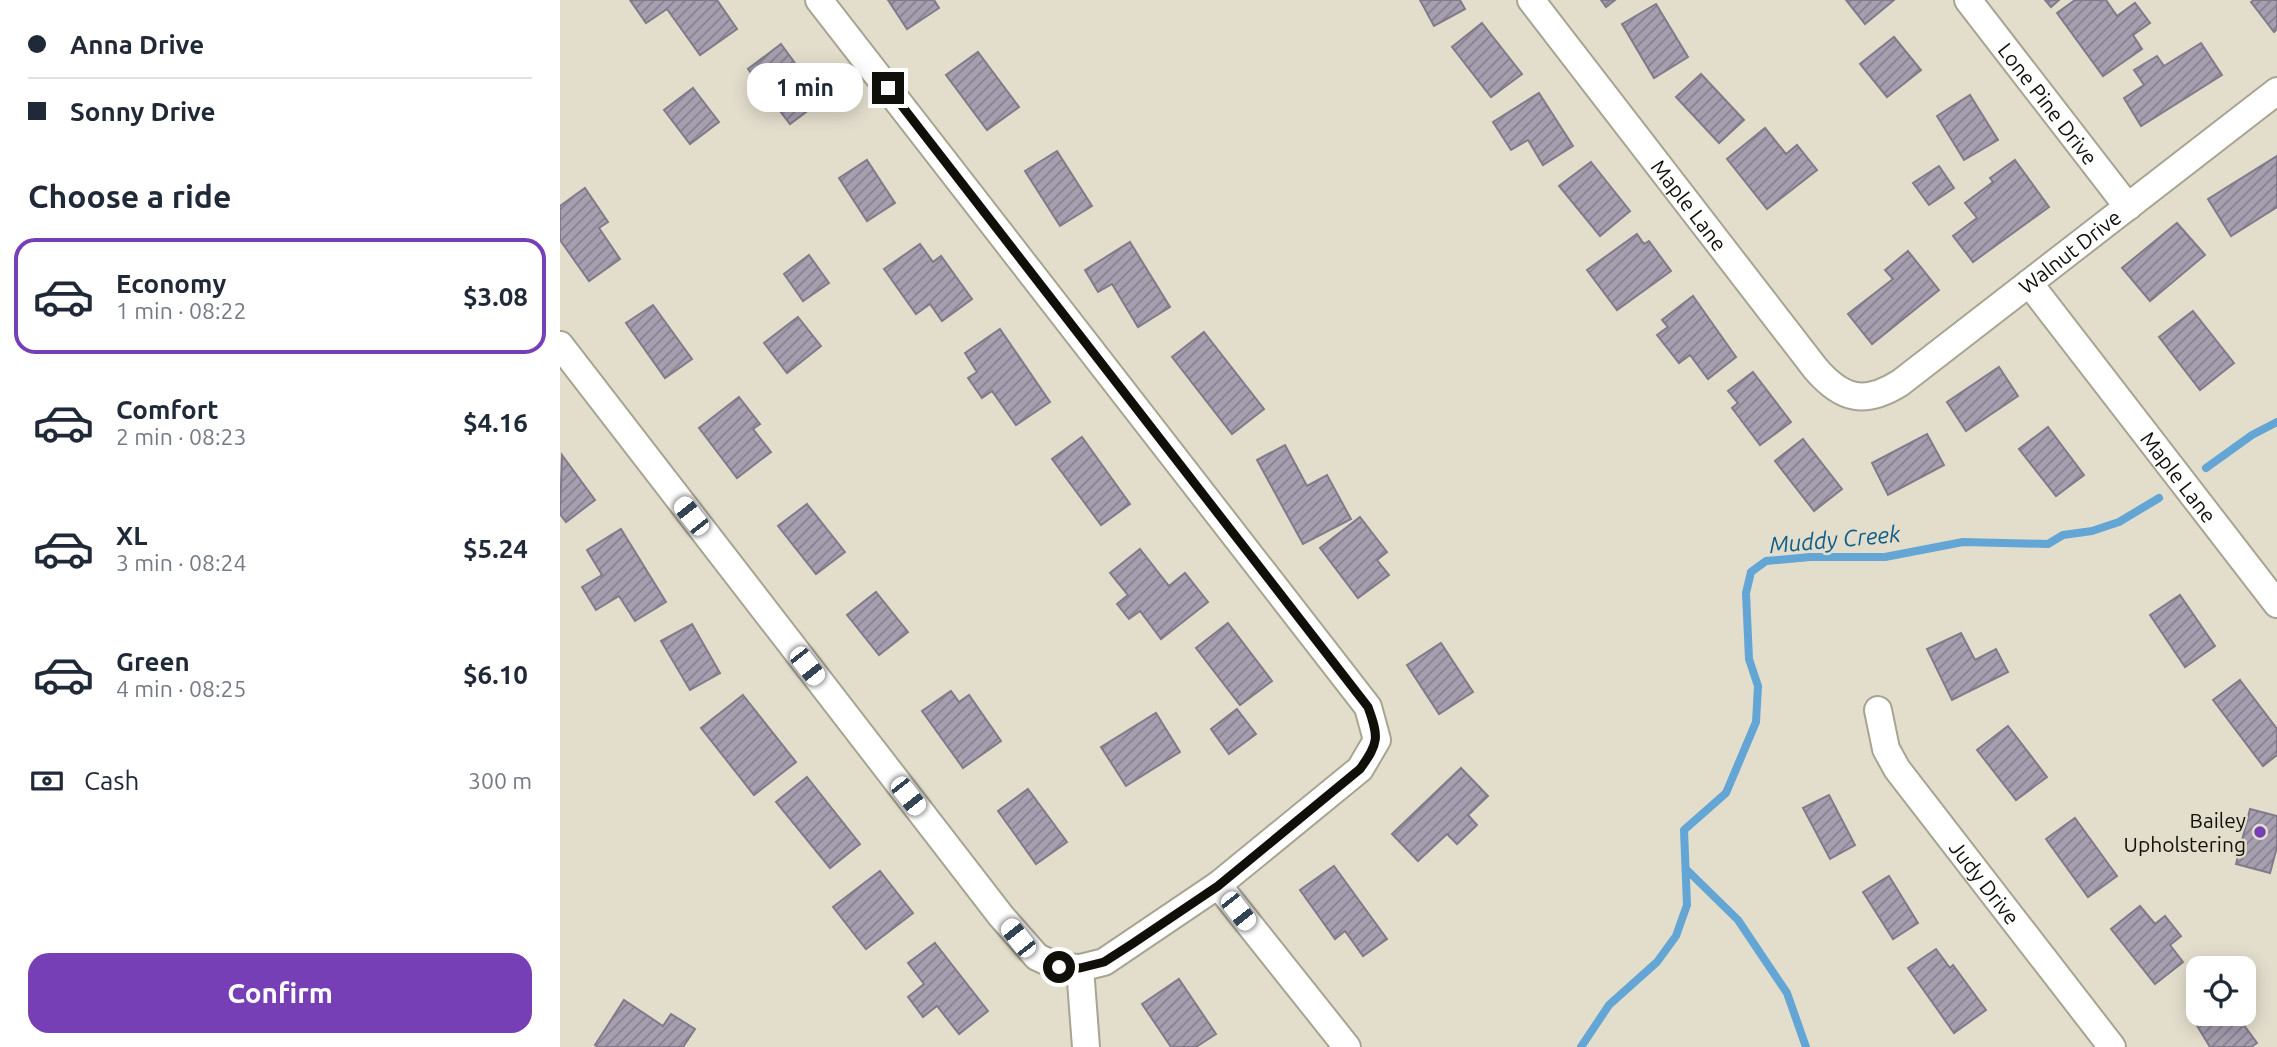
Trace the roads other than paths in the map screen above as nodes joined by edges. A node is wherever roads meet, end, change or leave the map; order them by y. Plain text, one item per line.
1 (819, 0) edge
2 (1531, 0) edge
3 (1968, 0) edge
4 (2277, 91) edge
5 (2128, 207) junction
6 (2029, 283) junction
7 (560, 345) edge
8 (1856, 397) joint
9 (2277, 604) edge
10 (1878, 710) dead end
11 (1218, 886) junction
12 (1080, 968) junction
13 (1086, 1047) edge
14 (1347, 1047) edge
15 (2112, 1047) edge

1 - 11 street
2 - 8 street, Maple Lane
3 - 5 street, Lone Pine Drive
4 - 5 street, Walnut Drive
5 - 6 street, Walnut Drive
6 - 8 street, Walnut Drive
6 - 9 street, Maple Lane
7 - 12 street
10 - 15 street, Judy Drive
11 - 12 street
11 - 14 street
12 - 13 street

